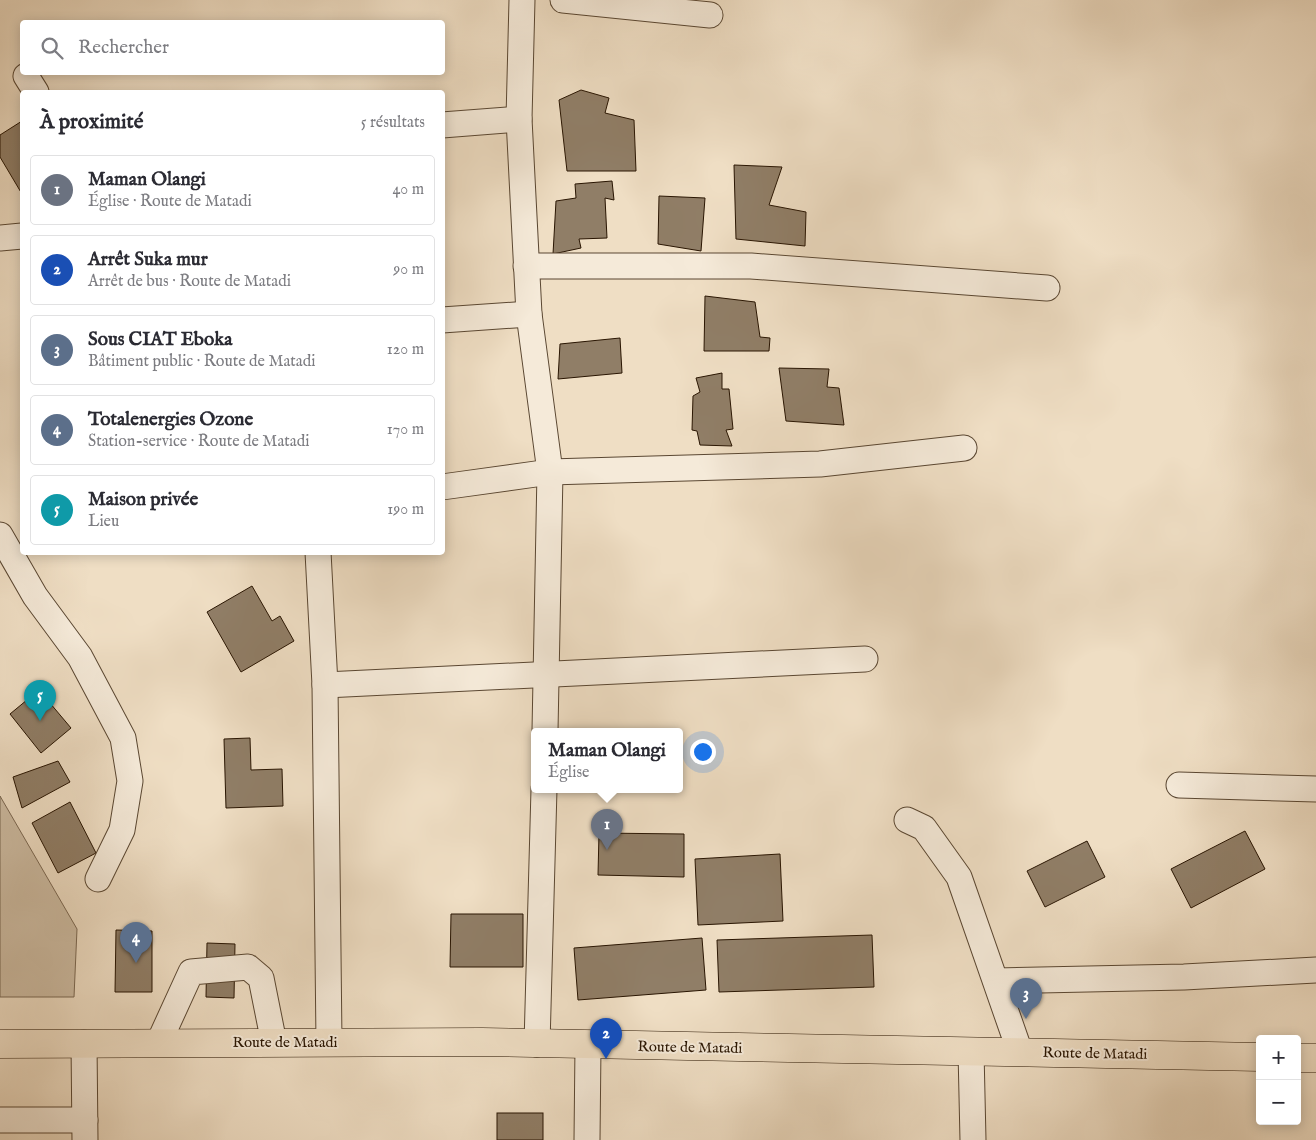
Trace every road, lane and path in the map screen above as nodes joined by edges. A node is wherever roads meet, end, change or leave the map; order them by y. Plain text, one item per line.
1 (522, 0) edge
2 (563, 0) edge
3 (710, 15) dead end
4 (519, 119) junction
5 (445, 124) edge
6 (20, 236) edge
7 (0, 238) edge
8 (526, 266) junction
9 (1047, 288) dead end
10 (529, 314) junction
11 (445, 320) edge
12 (964, 448) dead end
13 (550, 472) junction
14 (445, 487) edge
15 (0, 536) edge
16 (318, 555) edge
17 (865, 659) dead end
18 (546, 674) junction
19 (325, 685) junction
20 (545, 728) edge
21 (1179, 785) dead end
22 (1316, 789) edge
23 (544, 793) edge
24 (908, 820) dead end
25 (98, 879) dead end
26 (1316, 970) edge
27 (996, 982) junction
28 (159, 1042) junction
29 (329, 1042) junction
30 (84, 1043) junction
31 (274, 1043) junction
32 (0, 1044) edge
33 (537, 1044) junction
34 (588, 1046) junction
35 (971, 1051) junction
36 (1020, 1052) junction
37 (1256, 1057) edge
38 (1301, 1058) edge
39 (1316, 1058) edge
40 (0, 1120) edge
41 (85, 1130) edge
42 (587, 1140) edge
43 (973, 1140) edge

1 - 4 street
2 - 3 street
4 - 5 street
4 - 8 street
6 - 7 street
8 - 9 street
8 - 10 street
10 - 11 street
10 - 13 street
12 - 13 street
13 - 14 street
13 - 18 street
15 - 25 street
16 - 19 street
17 - 18 street
18 - 19 street
18 - 20 street
19 - 29 street
21 - 22 street
23 - 33 street
24 - 27 street
26 - 27 street
27 - 36 street
28 - 30 main road, Route de Matadi
28 - 31 main road, Route de Matadi
28 - 31 street
29 - 31 main road, Route de Matadi
29 - 33 main road, Route de Matadi
30 - 32 main road, Route de Matadi
30 - 41 street
33 - 34 main road, Route de Matadi
34 - 35 main road, Route de Matadi
34 - 42 street
35 - 36 main road, Route de Matadi
35 - 43 street
36 - 37 main road, Route de Matadi
38 - 39 main road
40 - 41 street

